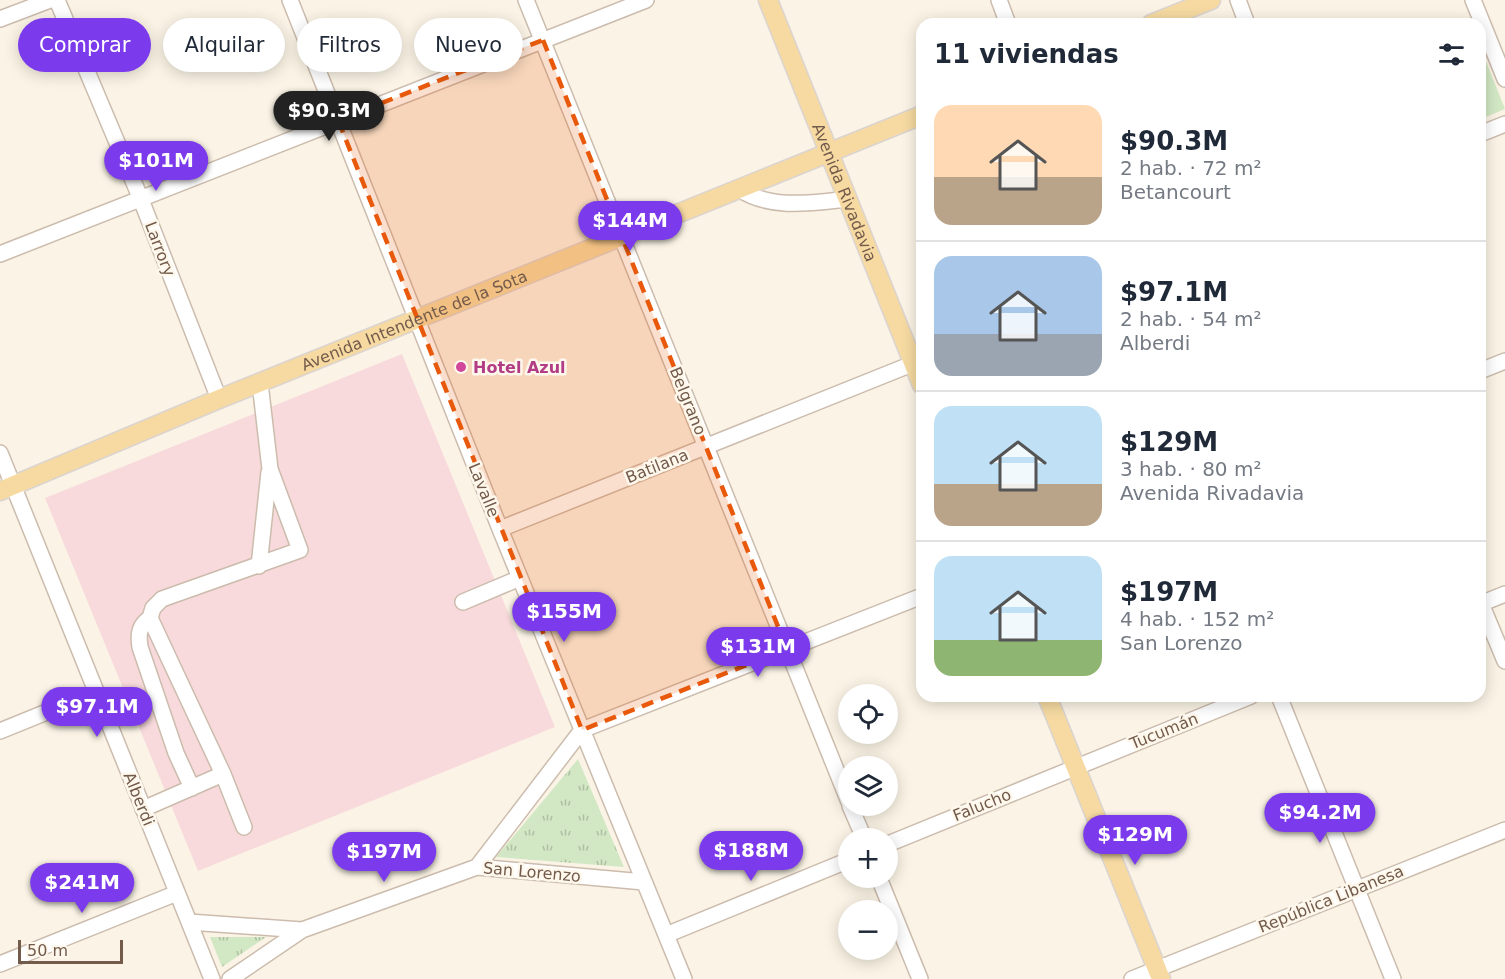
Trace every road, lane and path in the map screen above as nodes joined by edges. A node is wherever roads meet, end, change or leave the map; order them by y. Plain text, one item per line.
1 (50, 0) edge
2 (57, 0) edge
3 (290, 0) edge
4 (526, 0) edge
5 (646, 0) edge
6 (768, 0) edge
7 (999, 0) edge
8 (1211, 0) edge
9 (1238, 0) edge
10 (1473, 0) edge
11 (1006, 18) edge
12 (1166, 18) edge
13 (1245, 18) edge
14 (1480, 18) edge
15 (0, 19) edge
16 (1486, 32) edge
17 (543, 40) junction
18 (1505, 79) edge
19 (916, 117) edge
20 (338, 120) junction
21 (1505, 124) edge
22 (1486, 132) edge
23 (829, 152) junction
24 (739, 189) junction
25 (140, 197) junction
26 (848, 199) junction
27 (621, 236) junction
28 (0, 254) edge
29 (417, 319) junction
30 (916, 357) edge
31 (1505, 361) edge
32 (916, 363) edge
33 (1486, 369) edge
34 (260, 383) junction
35 (219, 399) junction
36 (706, 447) junction
37 (0, 453) edge
38 (270, 469) junction
39 (6, 488) edge
40 (500, 529) junction
41 (259, 566) junction
42 (520, 578) junction
43 (1505, 594) edge
44 (916, 598) edge
45 (1486, 601) edge
46 (463, 602) dead end
47 (1486, 615) edge
48 (150, 618) junction
49 (787, 649) junction
50 (1505, 661) edge
51 (96, 692) junction
52 (1049, 702) edge
53 (1236, 702) edge
54 (1281, 702) edge
55 (582, 730) junction
56 (0, 731) edge
57 (1076, 767) junction
58 (223, 774) junction
59 (838, 774) edge
60 (192, 788) junction
61 (143, 809) junction
62 (244, 827) dead end
63 (1505, 830) edge
64 (898, 840) edge
65 (838, 865) edge
66 (477, 867) junction
67 (644, 882) junction
68 (883, 888) edge
69 (1356, 889) junction
70 (177, 893) junction
71 (189, 922) junction
72 (302, 930) junction
73 (666, 935) junction
74 (0, 964) edge
75 (1159, 974) edge
76 (212, 979) edge
77 (230, 979) edge
78 (684, 979) edge
79 (920, 979) edge
80 (1132, 979) edge
81 (1393, 979) edge

1 - 15 street
2 - 25 street, Larrory
3 - 20 street, Lavalle
4 - 17 street, Belgrano
5 - 17 street
6 - 23 main road, Avenida Rivadavia
7 - 11 street
8 - 12 main road
9 - 13 street
10 - 14 street
16 - 18 street
17 - 20 street
17 - 27 street, Belgrano
19 - 23 main road, Avenida Intendente de la Sota
20 - 25 street
20 - 29 street, Lavalle
21 - 22 street
23 - 24 main road, Avenida Intendente de la Sota
23 - 26 main road, Avenida Rivadavia
24 - 26 street
24 - 27 main road, Avenida Intendente de la Sota
25 - 28 street
25 - 35 street, Larrory
26 - 30 main road, Avenida Rivadavia
27 - 29 main road, Avenida Intendente de la Sota
27 - 36 street, Belgrano
29 - 34 main road, Avenida Intendente de la Sota
29 - 40 street, Lavalle
31 - 33 street
32 - 36 street, Batilana
34 - 35 main road, Avenida Intendente de la Sota
34 - 38 street
35 - 39 main road, Avenida Intendente de la Sota
36 - 40 street, Batilana
36 - 49 street, Belgrano
37 - 39 street, Alberdi
38 - 41 street
38 - 41 street
39 - 51 street, Alberdi
40 - 42 street, Lavalle
41 - 48 street
42 - 46 street
42 - 55 street, Lavalle
43 - 45 street
44 - 49 street
47 - 50 street
48 - 58 street
48 - 60 street
49 - 55 street
49 - 59 street, Belgrano
51 - 56 street
51 - 61 street, Alberdi
52 - 57 main road
53 - 57 street, Tucumán
54 - 69 street
55 - 66 street
55 - 67 street, Lavalle
57 - 64 street, Falucho
57 - 75 main road
58 - 60 street
58 - 62 street
60 - 61 street
61 - 70 street, Alberdi
63 - 69 street, República Libanesa
65 - 73 street
66 - 67 street, San Lorenzo
66 - 72 street, San Lorenzo
67 - 73 street, Lavalle
68 - 79 street
69 - 75 street, República Libanesa
69 - 81 street
70 - 71 street, Alberdi
70 - 74 street
71 - 72 street
71 - 76 street, Alberdi
72 - 77 street, San Lorenzo
73 - 78 street, Lavalle
75 - 80 street, República Libanesa

